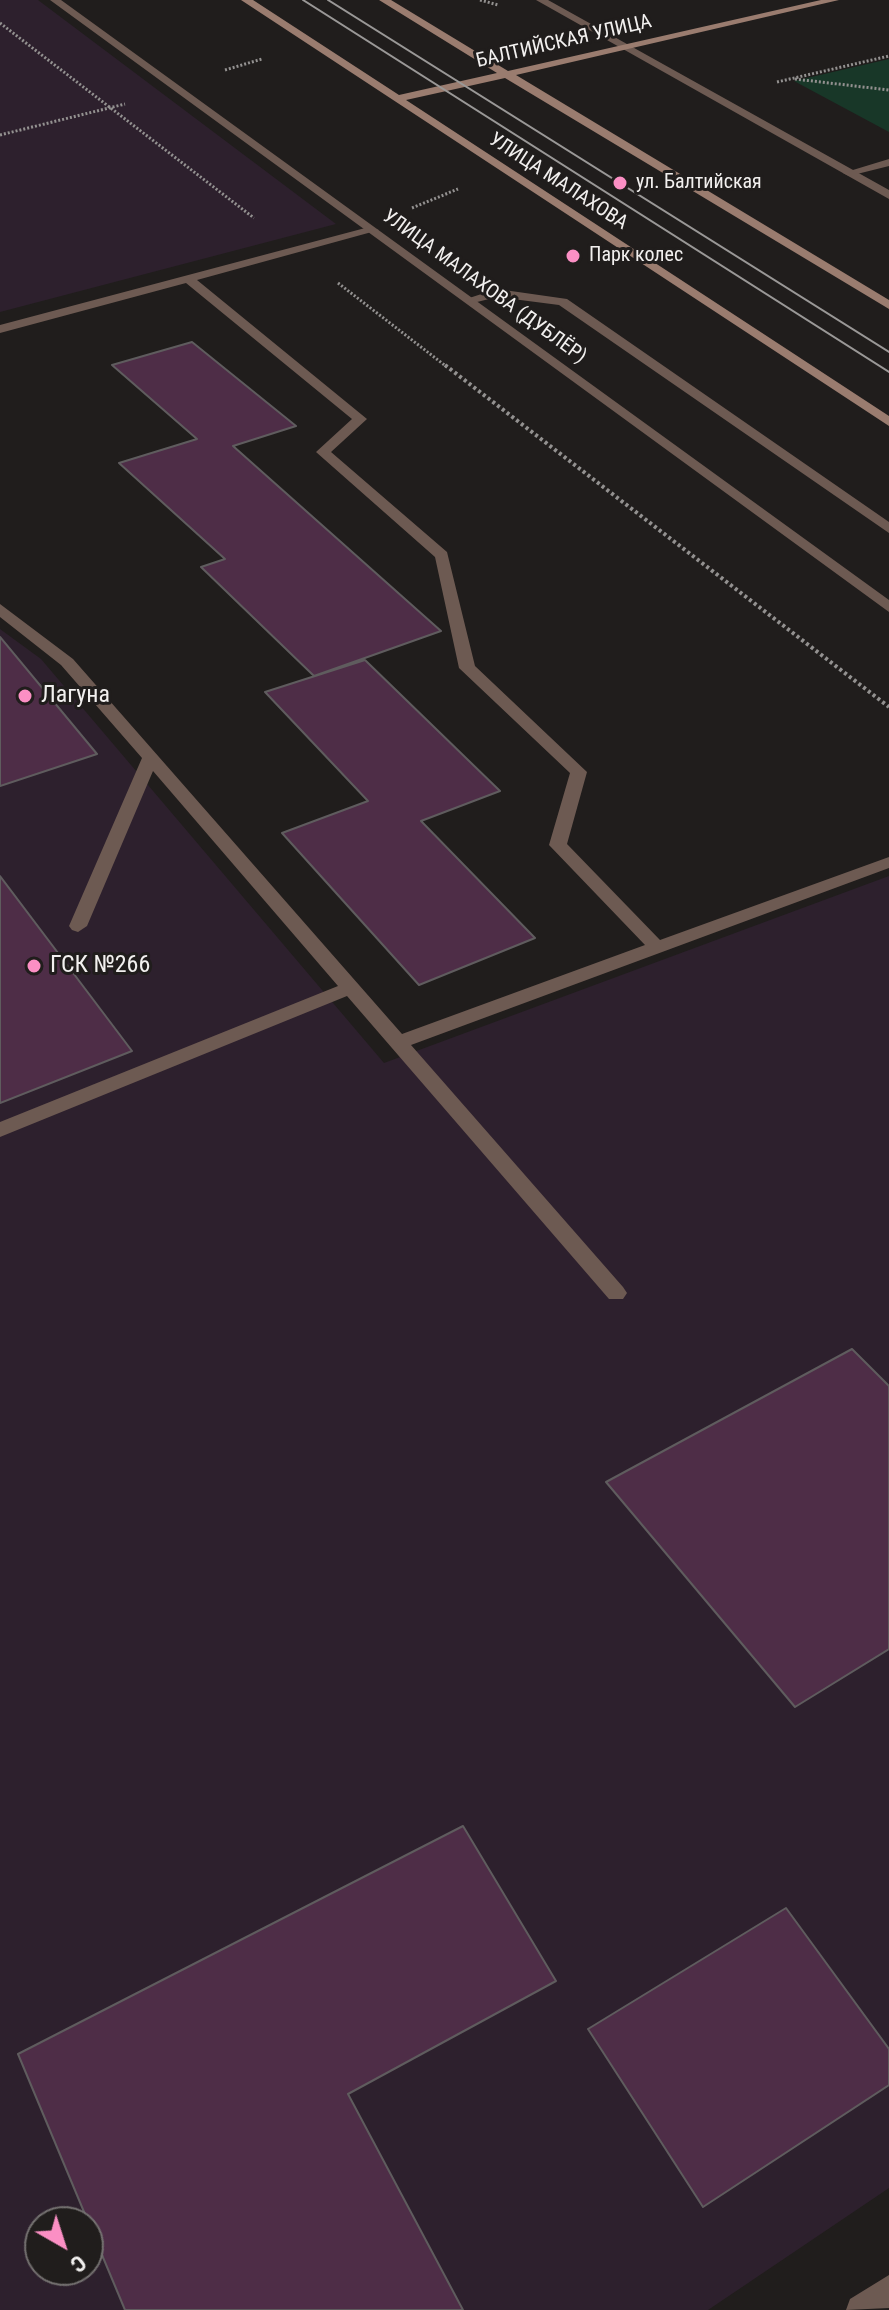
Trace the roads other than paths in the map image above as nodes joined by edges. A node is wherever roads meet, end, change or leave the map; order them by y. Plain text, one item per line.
1 (55, 0) edge
2 (246, 0) edge
3 (384, 0) edge
4 (541, 0) edge
5 (834, 0) edge
6 (623, 46) junction
7 (505, 73) junction
8 (397, 99) junction
9 (889, 162) edge
10 (849, 173) junction
11 (889, 195) edge
12 (371, 229) junction
13 (188, 279) junction
14 (469, 300) junction
15 (889, 305) edge
16 (0, 329) edge
17 (889, 422) edge
18 (889, 529) edge
19 (889, 607) edge
20 (0, 609) edge
21 (150, 758) junction
22 (889, 862) edge
23 (78, 926) dead end
24 (656, 946) junction
25 (351, 988) junction
26 (398, 1043) junction
27 (0, 1130) edge
28 (616, 1293) dead end
29 (889, 2290) edge
30 (861, 2310) edge

1 - 12 street, УЛИЦА МАЛАХОВА (ДУБЛЁР)
2 - 8 main road, УЛИЦА МАЛАХОВА
3 - 7 main road
4 - 6 street
5 - 6 main road, БАЛТИЙСКАЯ УЛИЦА
6 - 7 main road, БАЛТИЙСКАЯ УЛИЦА
6 - 10 street
7 - 8 main road, БАЛТИЙСКАЯ УЛИЦА
7 - 15 main road
8 - 17 main road, УЛИЦА МАЛАХОВА
9 - 10 street
10 - 11 street
12 - 13 street
12 - 14 street, УЛИЦА МАЛАХОВА (ДУБЛЁР)
13 - 16 street
13 - 24 street
14 - 18 street
14 - 19 street, УЛИЦА МАЛАХОВА (ДУБЛЁР)
20 - 21 street
21 - 23 street
21 - 25 street
22 - 24 street
24 - 26 street
25 - 26 street
25 - 27 street
26 - 28 street
29 - 30 street

